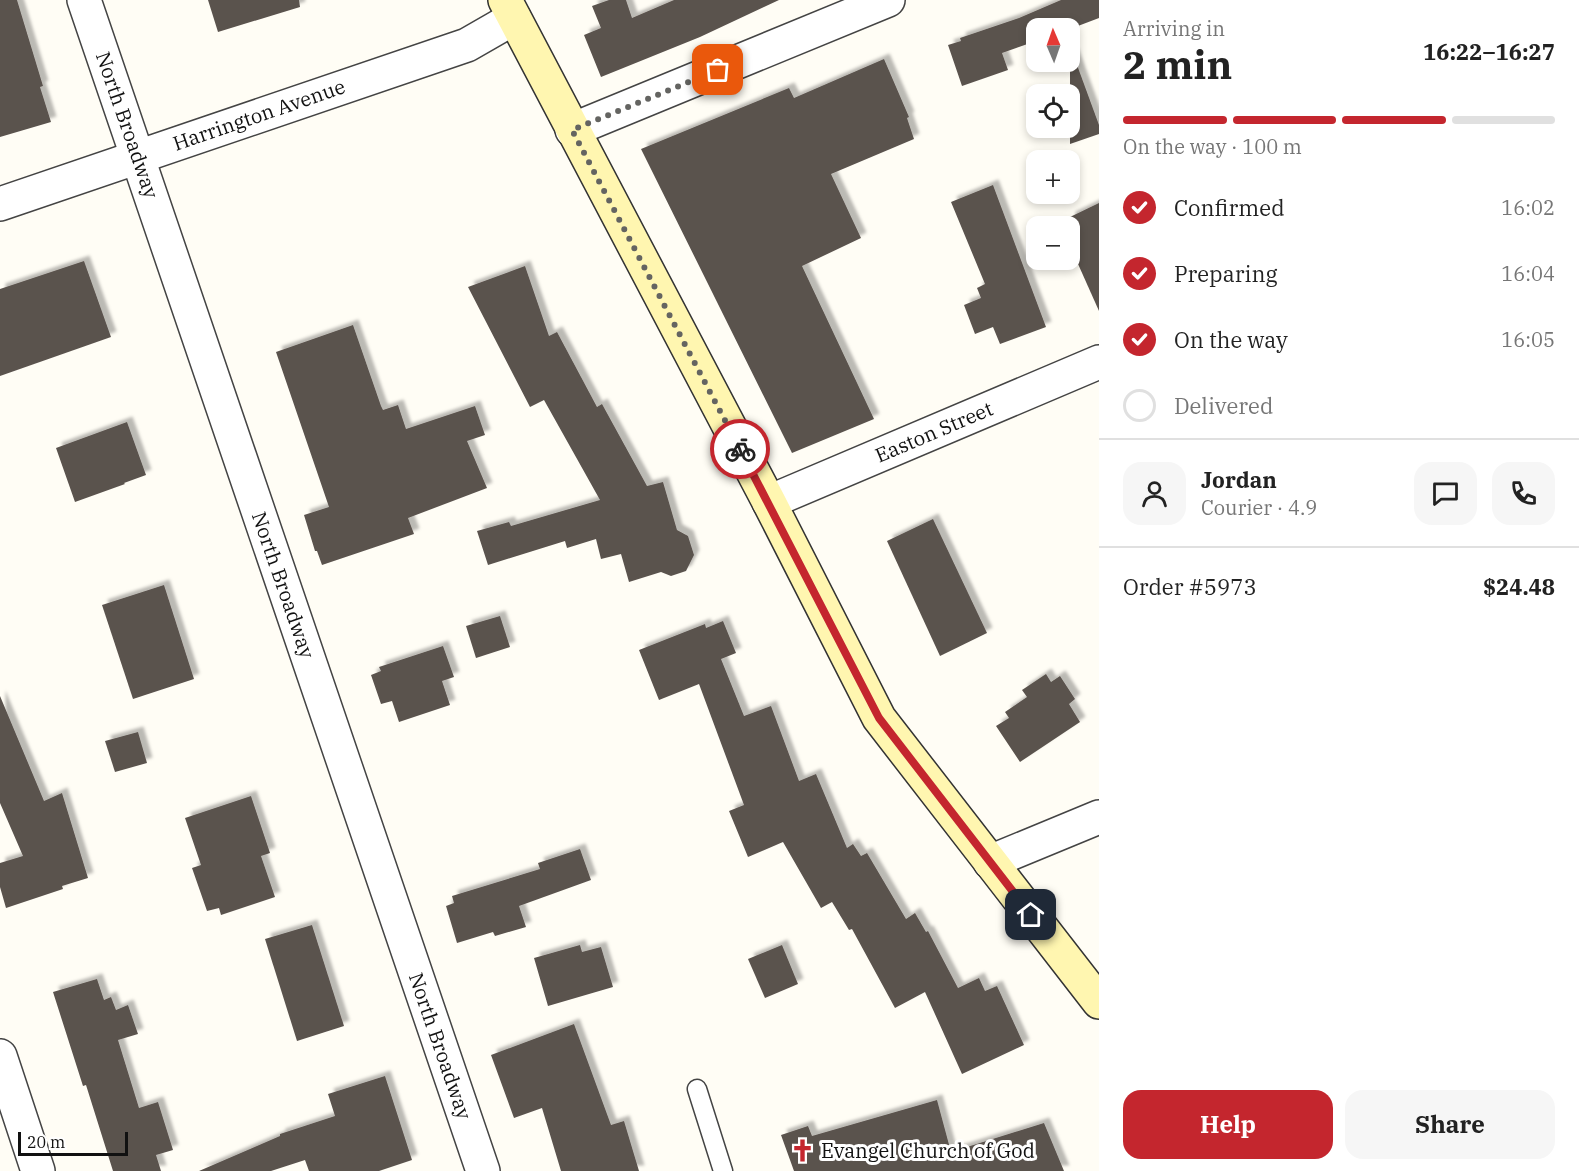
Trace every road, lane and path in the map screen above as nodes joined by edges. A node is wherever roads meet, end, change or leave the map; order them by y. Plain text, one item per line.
1 (84, 0) edge
2 (888, 0) edge
3 (510, 9) edge
4 (572, 130) junction
5 (138, 156) junction
6 (0, 204) edge
7 (1099, 362) edge
8 (769, 502) junction
9 (1099, 817) edge
10 (990, 862) junction
11 (1099, 1002) edge
12 (0, 1056) edge
13 (697, 1089) dead end
14 (38, 1171) edge
15 (483, 1171) edge
16 (723, 1171) edge

1 - 5 street, North Broadway
2 - 4 street
3 - 4 main road
3 - 5 street, Harrington Avenue
4 - 8 main road
5 - 6 street, Harrington Avenue
5 - 15 street, North Broadway
7 - 8 street, Easton Street
8 - 10 main road
9 - 10 street
10 - 11 main road
12 - 14 street
13 - 16 lane

